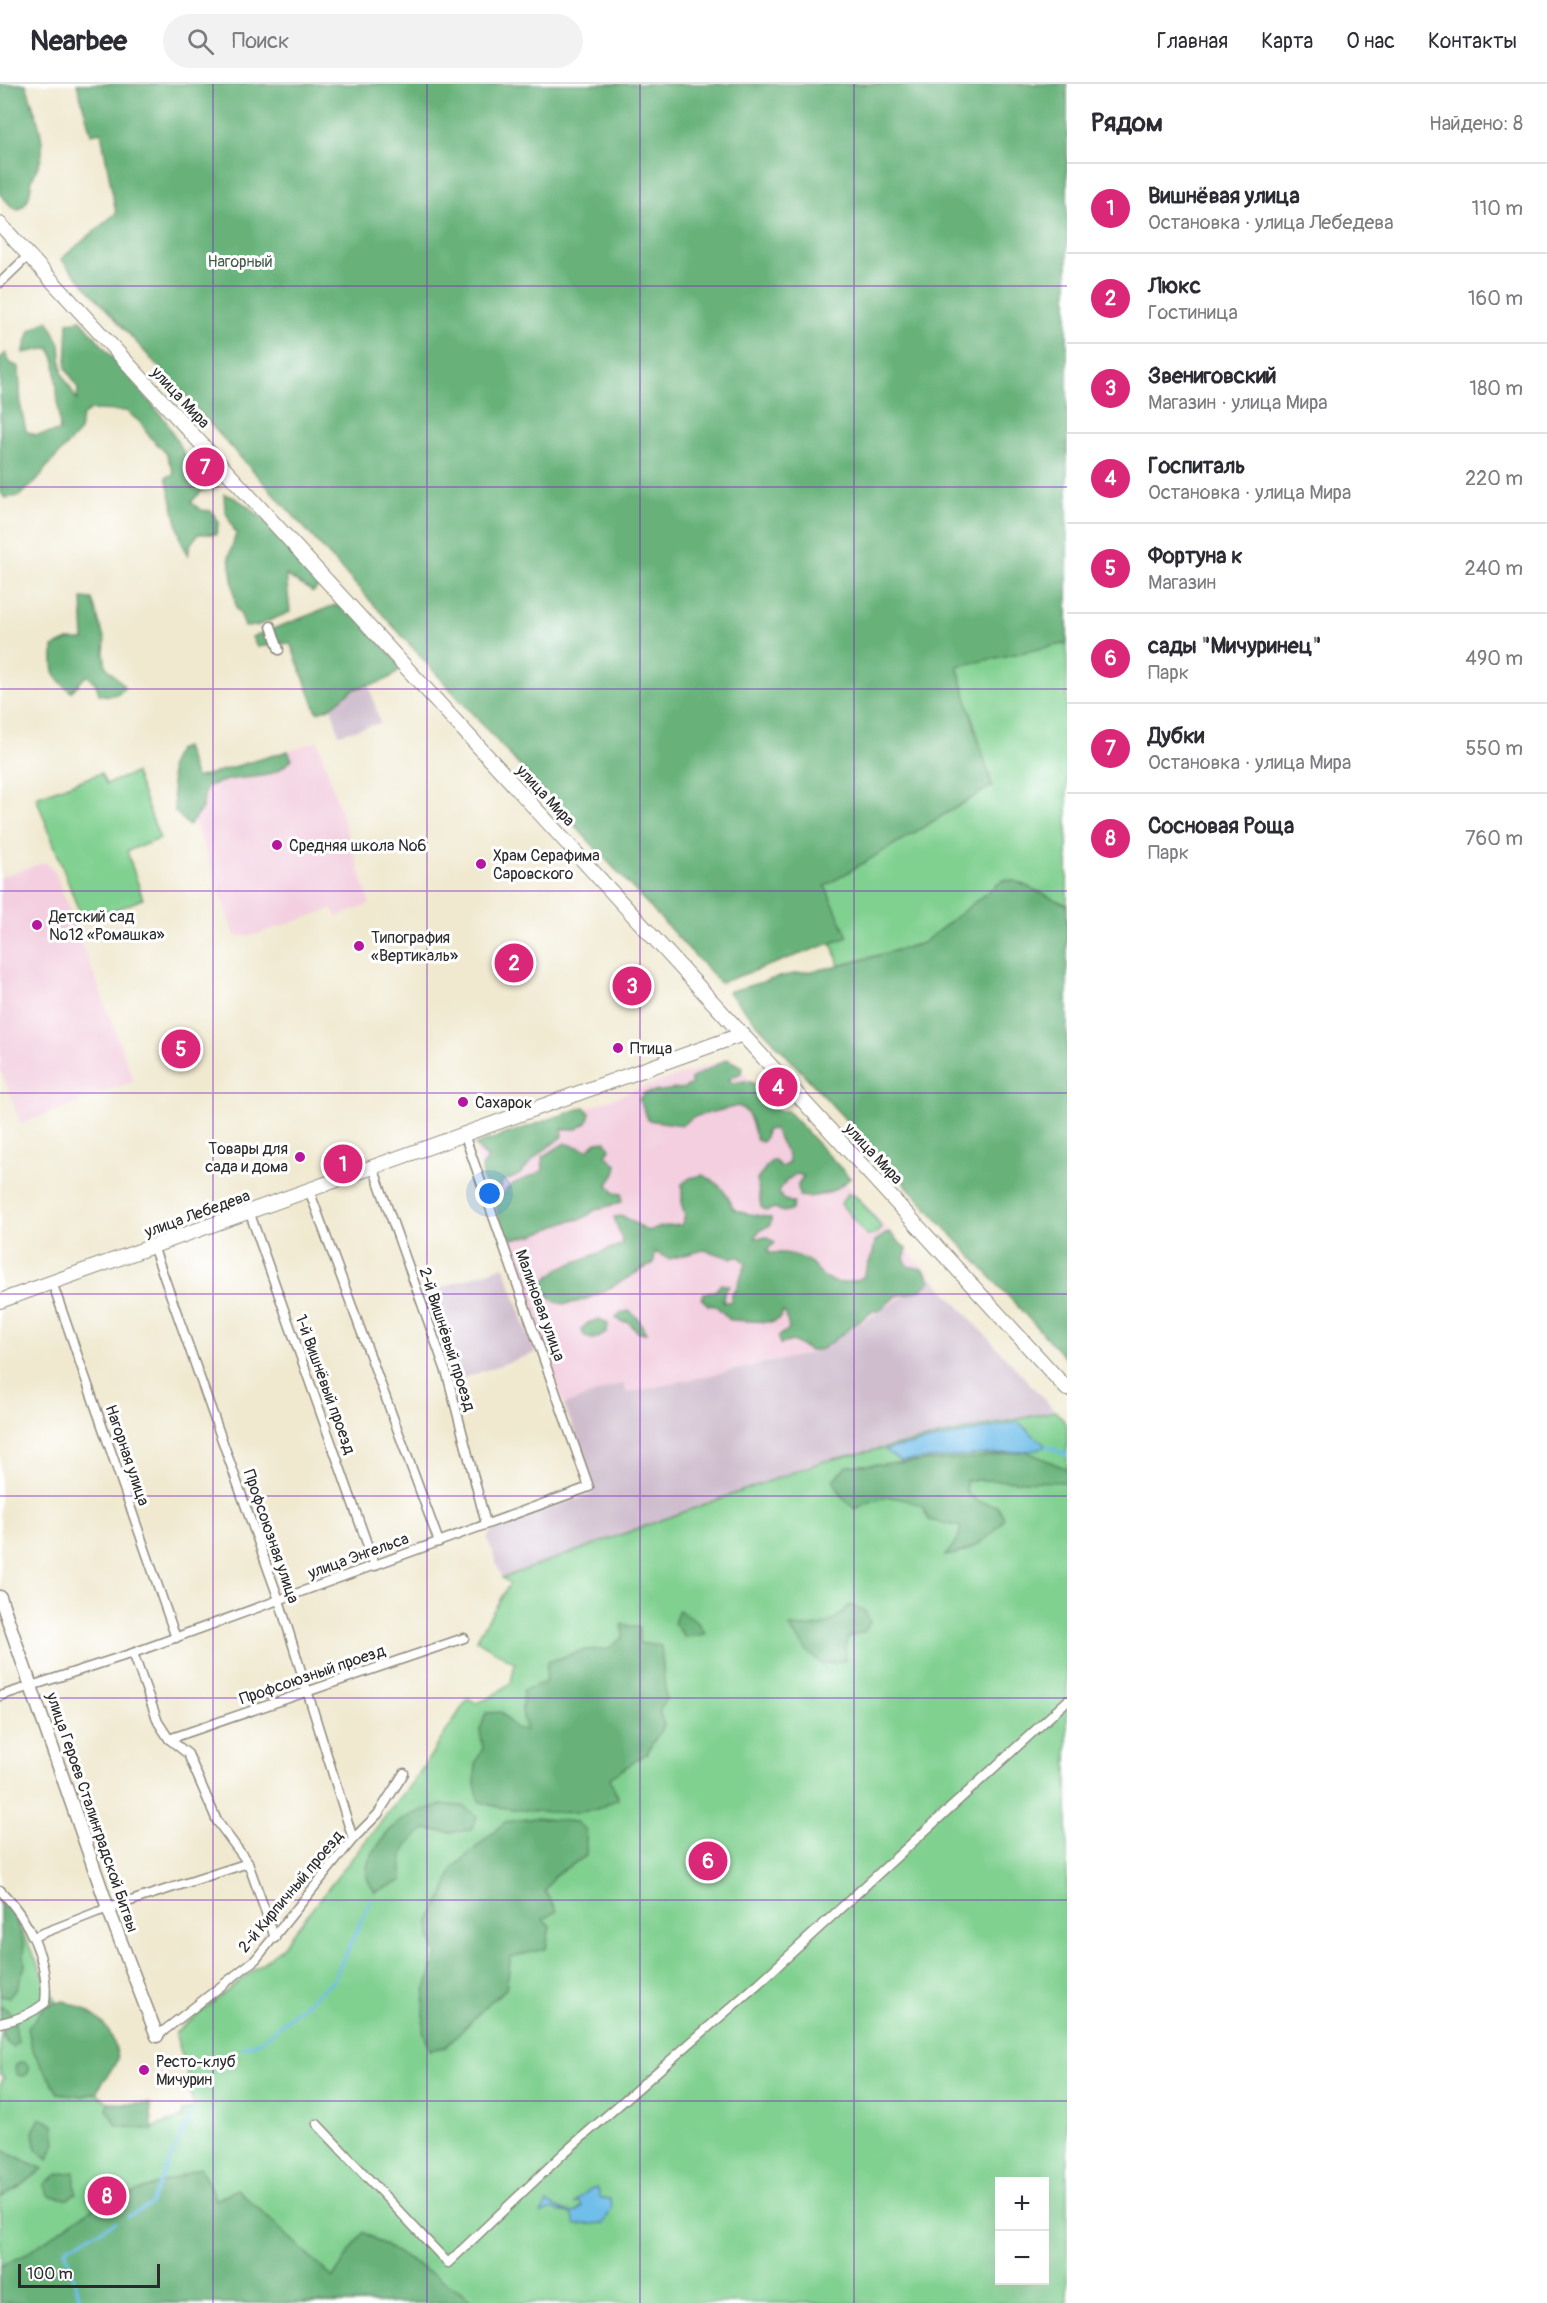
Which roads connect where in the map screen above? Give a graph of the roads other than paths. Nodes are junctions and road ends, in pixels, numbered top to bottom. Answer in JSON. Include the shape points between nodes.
{"nodes":[{"id":1,"x":0,"y":224,"type":"edge"},
{"id":2,"x":29,"y":255,"type":"junction"},
{"id":3,"x":0,"y":284,"type":"edge"},
{"id":4,"x":271,"y":626,"type":"dead end"},
{"id":5,"x":279,"y":650,"type":"dead end"},
{"id":6,"x":743,"y":1034,"type":"junction"},
{"id":7,"x":464,"y":1134,"type":"junction"},
{"id":8,"x":373,"y":1167,"type":"junction"},
{"id":9,"x":309,"y":1190,"type":"junction"},
{"id":10,"x":249,"y":1211,"type":"junction"},
{"id":11,"x":153,"y":1246,"type":"junction"},
{"id":12,"x":52,"y":1282,"type":"junction"},
{"id":13,"x":0,"y":1301,"type":"edge"},
{"id":14,"x":1067,"y":1389,"type":"edge"},
{"id":15,"x":589,"y":1487,"type":"joint"},
{"id":16,"x":486,"y":1524,"type":"junction"},
{"id":17,"x":439,"y":1542,"type":"junction"},
{"id":18,"x":375,"y":1566,"type":"junction"},
{"id":19,"x":0,"y":1597,"type":"edge"},
{"id":20,"x":279,"y":1600,"type":"junction"},
{"id":21,"x":176,"y":1638,"type":"junction"},
{"id":22,"x":464,"y":1638,"type":"dead end"},
{"id":23,"x":134,"y":1653,"type":"junction"},
{"id":24,"x":31,"y":1686,"type":"junction"},
{"id":25,"x":308,"y":1692,"type":"junction"},
{"id":26,"x":0,"y":1696,"type":"edge"},
{"id":27,"x":1067,"y":1701,"type":"edge"},
{"id":28,"x":169,"y":1738,"type":"junction"},
{"id":29,"x":404,"y":1773,"type":"dead end"},
{"id":30,"x":353,"y":1839,"type":"junction"},
{"id":31,"x":248,"y":1863,"type":"junction"},
{"id":32,"x":0,"y":1890,"type":"edge"},
{"id":33,"x":108,"y":1908,"type":"junction"},
{"id":34,"x":33,"y":1937,"type":"junction"},
{"id":35,"x":275,"y":1938,"type":"junction"},
{"id":36,"x":0,"y":2023,"type":"edge"},
{"id":37,"x":157,"y":2036,"type":"joint"},
{"id":38,"x":317,"y":2124,"type":"dead end"}],
"edges":[{"from":1,"to":2,"type":"main road","name":"улица Мира"},
{"from":2,"to":3,"type":"street"},
{"from":2,"to":6,"type":"main road","name":"улица Мира"},
{"from":4,"to":5,"type":"street"},
{"from":6,"to":7,"type":"main road","name":"улица Лебедева"},
{"from":6,"to":14,"type":"main road","name":"улица Мира"},
{"from":7,"to":8,"type":"main road","name":"улица Лебедева"},
{"from":7,"to":15,"type":"street","name":"Малиновая улица"},
{"from":8,"to":9,"type":"main road","name":"улица Лебедева"},
{"from":8,"to":16,"type":"street","name":"2-й Вишнёвый проезд","via":[[447,1374]]},
{"from":9,"to":10,"type":"main road","name":"улица Лебедева"},
{"from":9,"to":17,"type":"street"},
{"from":10,"to":11,"type":"main road","name":"улица Лебедева"},
{"from":10,"to":18,"type":"street","name":"1-й Вишнёвый проезд"},
{"from":11,"to":12,"type":"main road","name":"улица Лебедева"},
{"from":11,"to":20,"type":"street","name":"Профсоюзная улица"},
{"from":12,"to":13,"type":"main road","name":"улица Лебедева"},
{"from":12,"to":21,"type":"street","name":"Нагорная улица"},
{"from":15,"to":16,"type":"street","name":"улица Энгельса"},
{"from":16,"to":17,"type":"street","name":"улица Энгельса"},
{"from":17,"to":18,"type":"street","name":"улица Энгельса"},
{"from":18,"to":20,"type":"street","name":"улица Энгельса"},
{"from":19,"to":24,"type":"street","name":"улица Героев Сталинградской Битвы"},
{"from":20,"to":21,"type":"street","name":"улица Энгельса"},
{"from":20,"to":25,"type":"street","name":"Профсоюзная улица"},
{"from":21,"to":23,"type":"street","name":"улица Энгельса"},
{"from":22,"to":25,"type":"street","name":"Профсоюзный проезд"},
{"from":23,"to":24,"type":"street","name":"улица Энгельса"},
{"from":23,"to":28,"type":"street","via":[[158,1722]]},
{"from":24,"to":26,"type":"street","name":"улица Энгельса"},
{"from":24,"to":33,"type":"street","name":"улица Героев Сталинградской Битвы"},
{"from":25,"to":28,"type":"street","name":"Профсоюзный проезд"},
{"from":25,"to":30,"type":"street","name":"Профсоюзная улица"},
{"from":27,"to":38,"type":"street","via":[[759,1983],[565,2152],[448,2263]]},
{"from":28,"to":31,"type":"street","via":[[188,1754],[217,1821]]},
{"from":29,"to":30,"type":"street","name":"2-й Кирпичный проезд","via":[[378,1814]]},
{"from":30,"to":35,"type":"street","name":"2-й Кирпичный проезд"},
{"from":31,"to":33,"type":"street"},
{"from":31,"to":35,"type":"street"},
{"from":32,"to":34,"type":"street"},
{"from":33,"to":34,"type":"street"},
{"from":33,"to":37,"type":"street","name":"улица Героев Сталинградской Битвы"},
{"from":34,"to":36,"type":"street","via":[[41,1958],[45,2003],[33,2012]]},
{"from":35,"to":37,"type":"street","name":"2-й Кирпичный проезд","via":[[256,1959]]}]}
